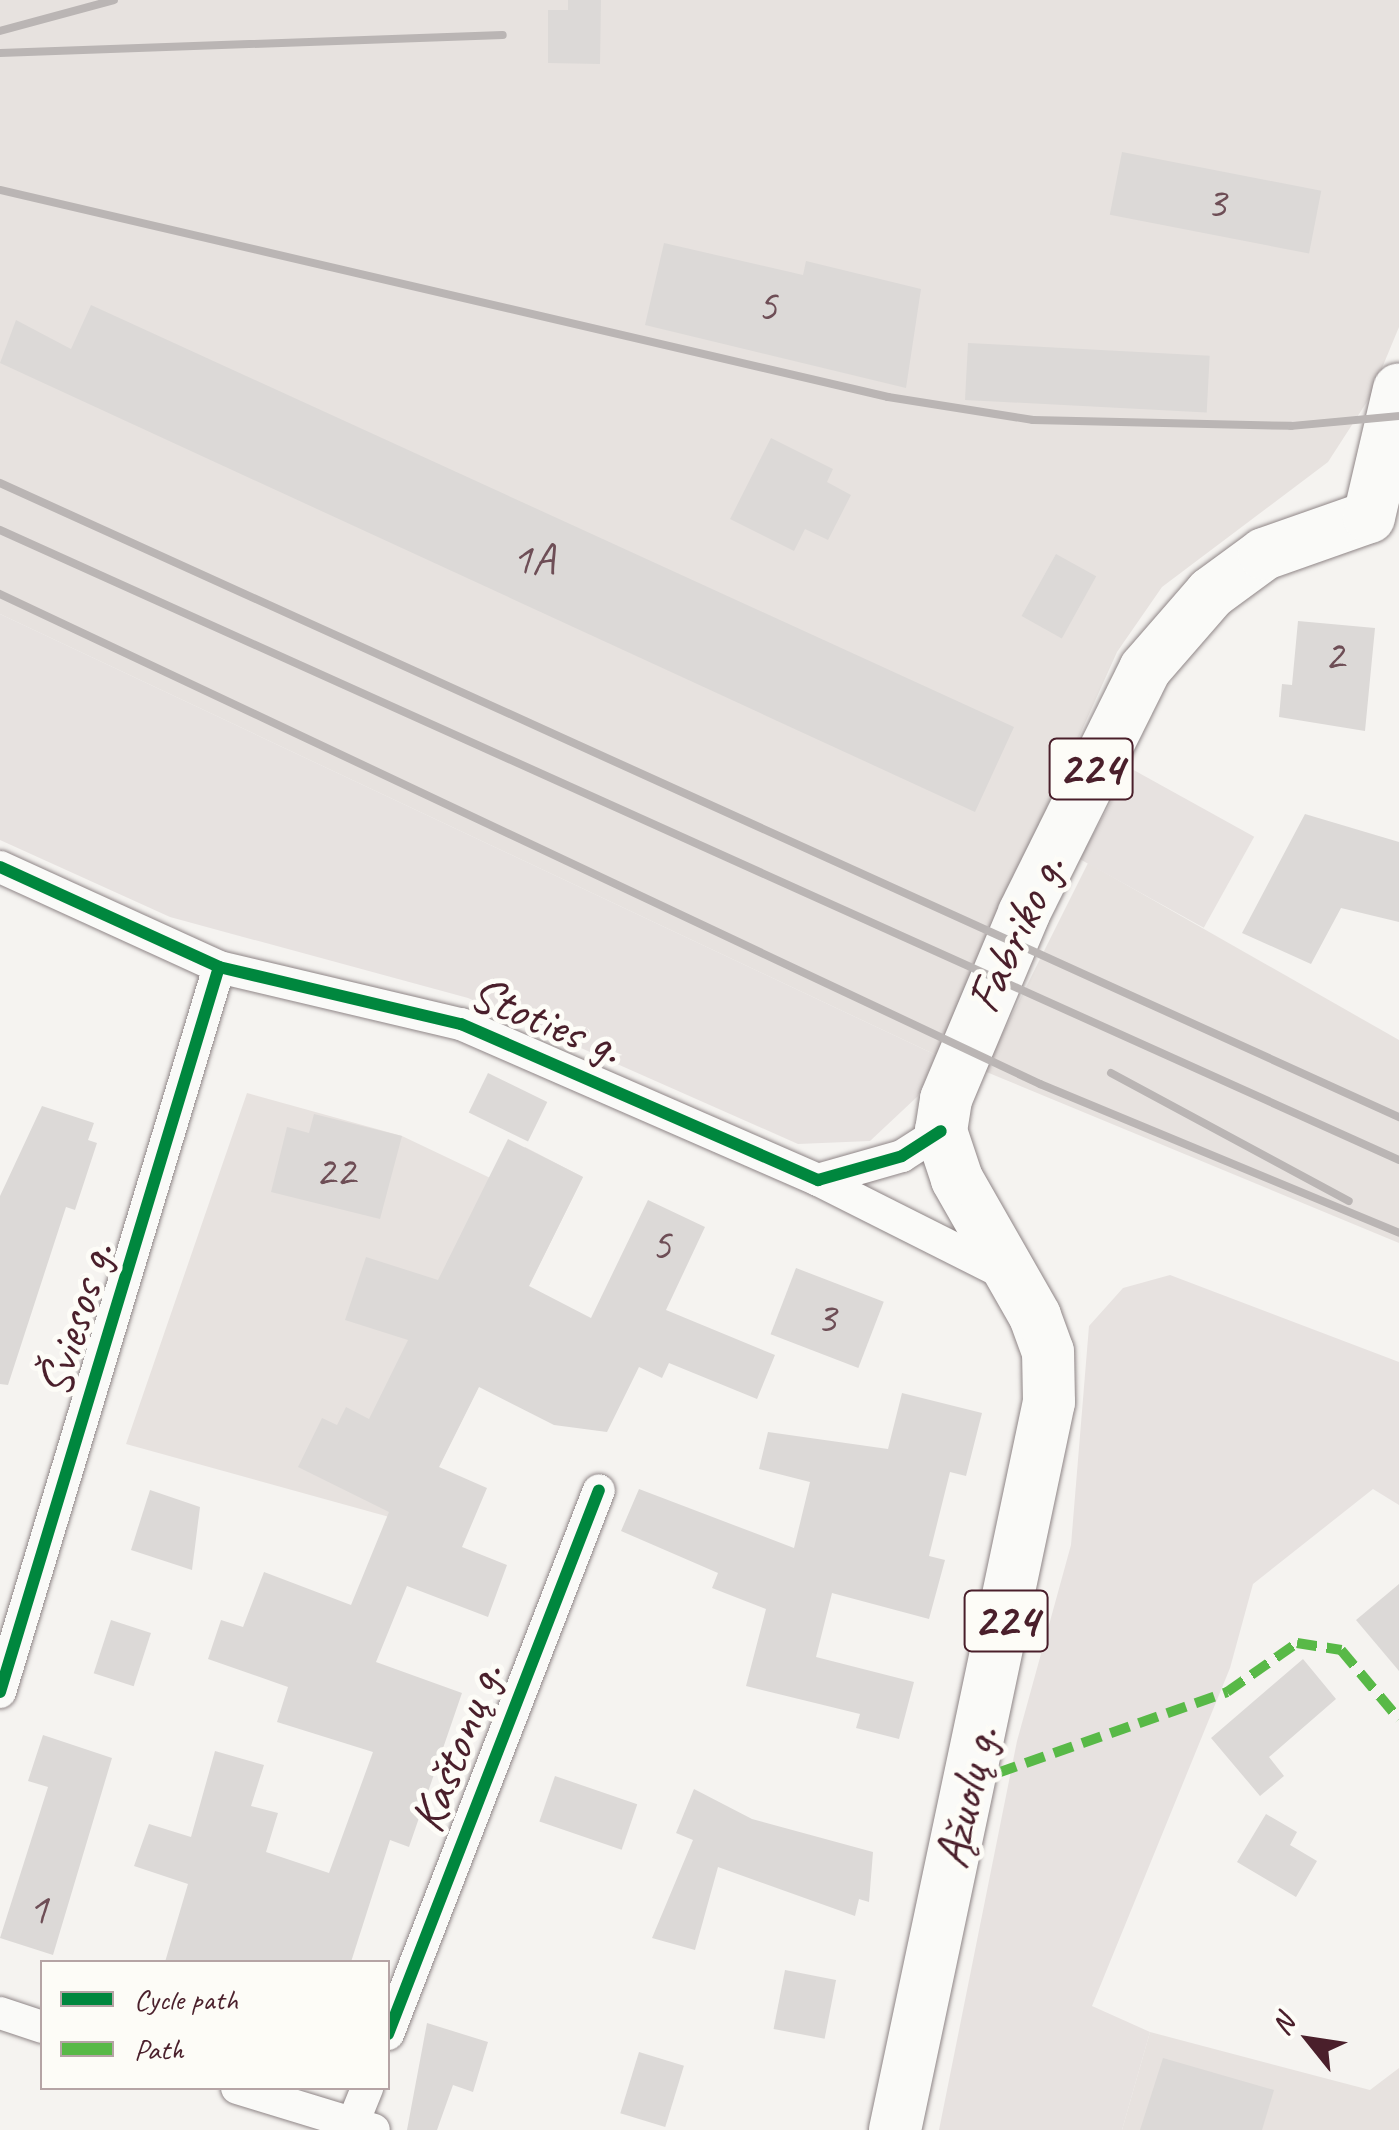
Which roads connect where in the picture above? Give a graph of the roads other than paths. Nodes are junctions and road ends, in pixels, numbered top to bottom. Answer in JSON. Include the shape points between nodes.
{"nodes":[{"id":1,"x":1399,"y":388,"type":"edge"},
{"id":2,"x":0,"y":867,"type":"edge"},
{"id":3,"x":219,"y":967,"type":"junction"},
{"id":4,"x":941,"y":1131,"type":"junction"},
{"id":5,"x":818,"y":1180,"type":"junction"},
{"id":6,"x":1019,"y":1282,"type":"junction"},
{"id":7,"x":598,"y":1490,"type":"dead end"},
{"id":8,"x":0,"y":1692,"type":"edge"},
{"id":9,"x":0,"y":2014,"type":"edge"},
{"id":10,"x":40,"y":2026,"type":"edge"},
{"id":11,"x":390,"y":2029,"type":"edge"},
{"id":12,"x":243,"y":2090,"type":"edge"},
{"id":13,"x":366,"y":2090,"type":"edge"},
{"id":14,"x":363,"y":2127,"type":"edge"},
{"id":15,"x":895,"y":2130,"type":"edge"}],
"edges":[{"from":1,"to":4,"type":"main road","name":"Fabriko g.","number":"224","via":[[1369,517],[1264,554],[1212,593],[1145,668],[962,1047]]},
{"from":2,"to":3,"type":"street","name":"Stoties g."},
{"from":3,"to":5,"type":"street","name":"Stoties g.","via":[[462,1024]]},
{"from":3,"to":8,"type":"street","name":"Šviesos g."},
{"from":4,"to":5,"type":"street","via":[[885,1163]]},
{"from":4,"to":6,"type":"main road","name":"Ąžuolų g.","number":"224","via":[[956,1179]]},
{"from":5,"to":6,"type":"street","name":"Stoties g."},
{"from":6,"to":15,"type":"main road","name":"Ąžuolų g.","number":"224","via":[[1048,1352],[1042,1468]]},
{"from":7,"to":11,"type":"street","name":"Kaštonų g."},
{"from":9,"to":10,"type":"street"},
{"from":12,"to":14,"type":"street"},
{"from":13,"to":14,"type":"street"}]}
